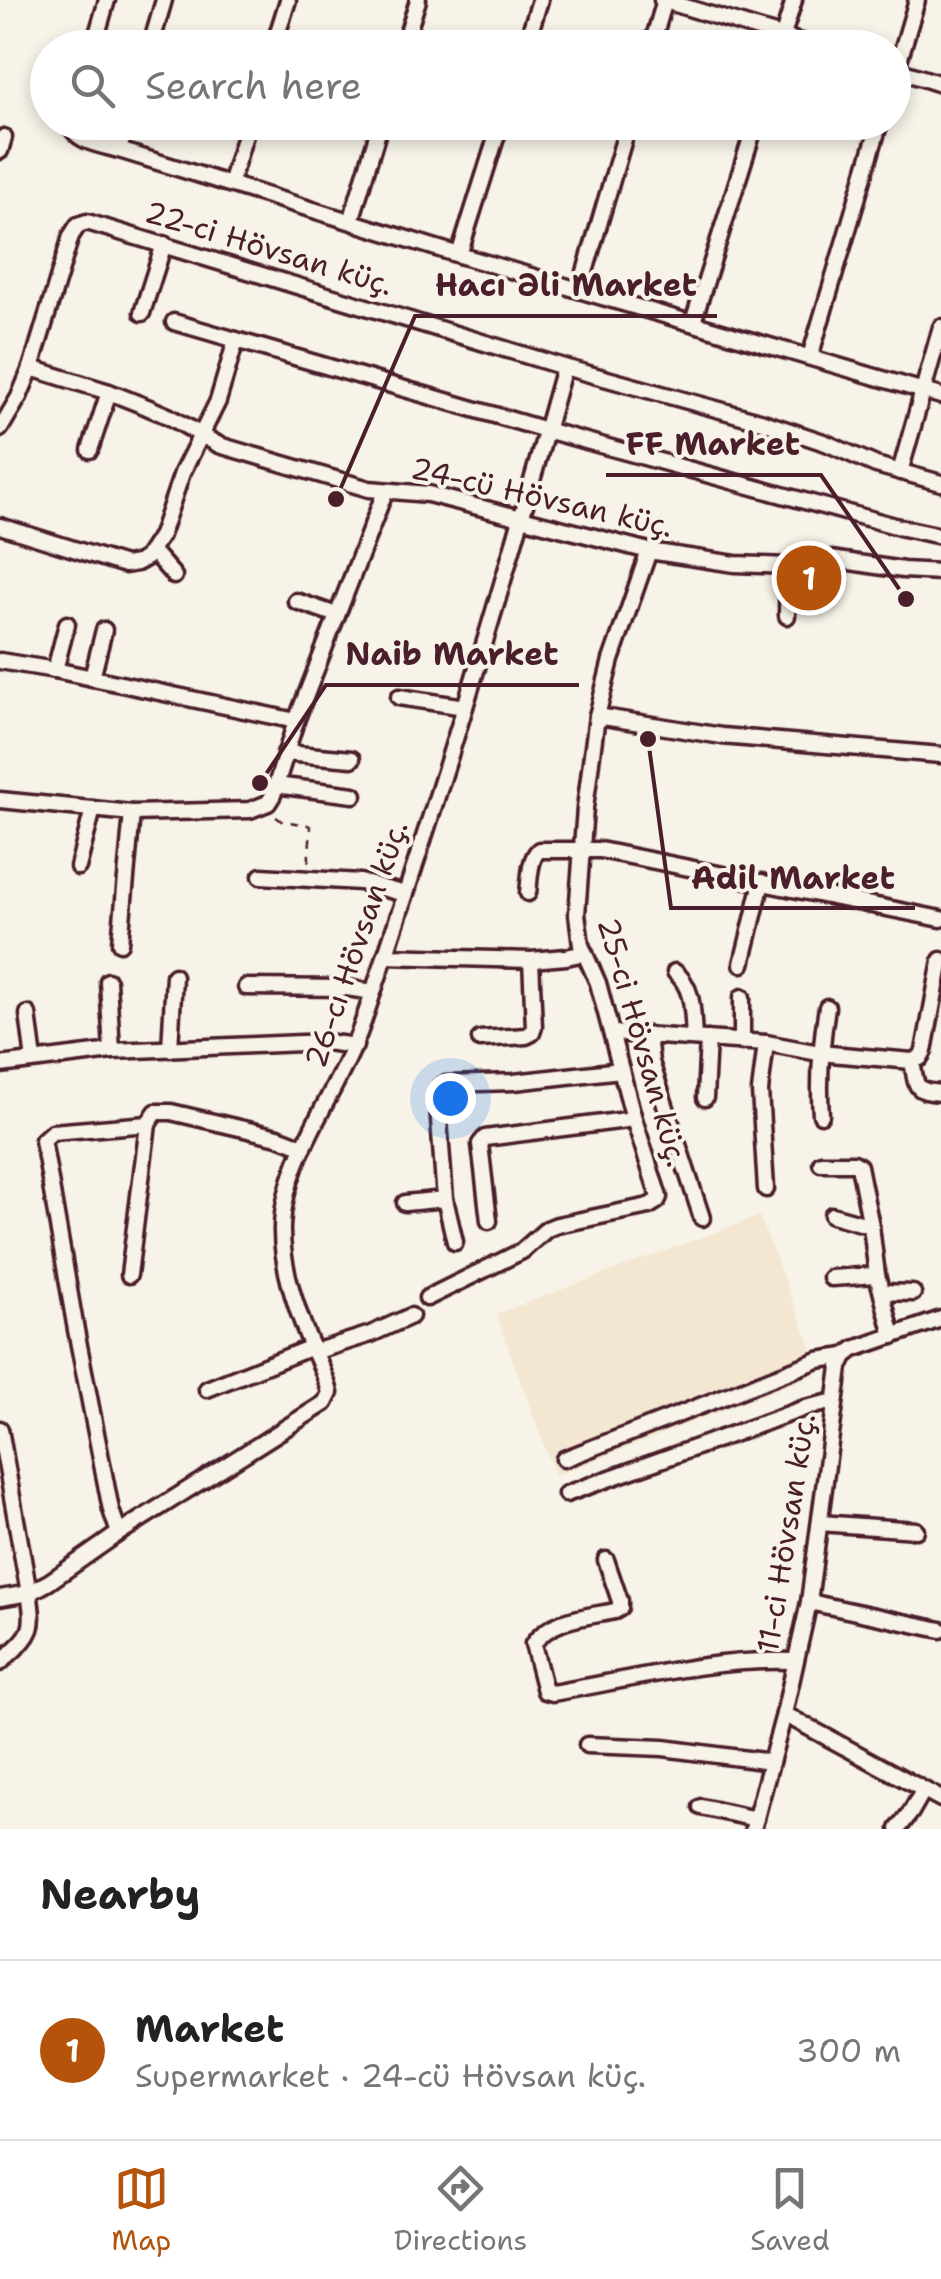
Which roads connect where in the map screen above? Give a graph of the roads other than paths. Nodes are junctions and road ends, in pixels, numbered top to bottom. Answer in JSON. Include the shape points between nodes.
{"nodes":[{"id":1,"x":107,"y":0,"type":"edge"},
{"id":2,"x":164,"y":0,"type":"edge"},
{"id":3,"x":288,"y":0,"type":"edge"},
{"id":4,"x":418,"y":0,"type":"edge"},
{"id":5,"x":540,"y":0,"type":"edge"},
{"id":6,"x":664,"y":0,"type":"edge"},
{"id":7,"x":794,"y":0,"type":"edge"},
{"id":8,"x":917,"y":0,"type":"edge"},
{"id":9,"x":98,"y":30,"type":"edge"},
{"id":10,"x":155,"y":30,"type":"edge"},
{"id":11,"x":279,"y":30,"type":"edge"},
{"id":12,"x":409,"y":30,"type":"edge"},
{"id":13,"x":531,"y":30,"type":"edge"},
{"id":14,"x":656,"y":30,"type":"edge"},
{"id":15,"x":748,"y":30,"type":"edge"},
{"id":16,"x":785,"y":30,"type":"edge"},
{"id":17,"x":907,"y":30,"type":"edge"},
{"id":18,"x":911,"y":76,"type":"edge"},
{"id":19,"x":941,"y":84,"type":"edge"},
{"id":20,"x":89,"y":140,"type":"edge"},
{"id":21,"x":122,"y":140,"type":"edge"},
{"id":22,"x":243,"y":140,"type":"edge"},
{"id":23,"x":376,"y":140,"type":"edge"},
{"id":24,"x":495,"y":140,"type":"edge"},
{"id":25,"x":624,"y":140,"type":"edge"},
{"id":26,"x":750,"y":140,"type":"edge"},
{"id":27,"x":875,"y":140,"type":"edge"},
{"id":28,"x":119,"y":150,"type":"junction"},
{"id":29,"x":230,"y":184,"type":"junction"},
{"id":30,"x":351,"y":221,"type":"junction"},
{"id":31,"x":164,"y":244,"type":"junction"},
{"id":32,"x":459,"y":254,"type":"junction"},
{"id":33,"x":580,"y":289,"type":"junction"},
{"id":34,"x":142,"y":313,"type":"dead end"},
{"id":35,"x":174,"y":322,"type":"dead end"},
{"id":36,"x":693,"y":322,"type":"junction"},
{"id":37,"x":941,"y":328,"type":"edge"},
{"id":38,"x":236,"y":340,"type":"junction"},
{"id":39,"x":810,"y":357,"type":"junction"},
{"id":40,"x":564,"y":367,"type":"junction"},
{"id":41,"x":31,"y":368,"type":"junction"},
{"id":42,"x":924,"y":391,"type":"junction"},
{"id":43,"x":109,"y":392,"type":"junction"},
{"id":44,"x":941,"y":396,"type":"edge"},
{"id":45,"x":0,"y":429,"type":"edge"},
{"id":46,"x":546,"y":430,"type":"junction"},
{"id":47,"x":200,"y":436,"type":"junction"},
{"id":48,"x":90,"y":450,"type":"dead end"},
{"id":49,"x":900,"y":472,"type":"junction"},
{"id":50,"x":941,"y":483,"type":"edge"},
{"id":51,"x":386,"y":492,"type":"junction"},
{"id":52,"x":522,"y":517,"type":"junction"},
{"id":53,"x":0,"y":526,"type":"edge"},
{"id":54,"x":941,"y":536,"type":"edge"},
{"id":55,"x":152,"y":551,"type":"junction"},
{"id":56,"x":650,"y":551,"type":"junction"},
{"id":57,"x":788,"y":566,"type":"junction"},
{"id":58,"x":941,"y":572,"type":"edge"},
{"id":59,"x":174,"y":576,"type":"dead end"},
{"id":60,"x":296,"y":601,"type":"dead end"},
{"id":61,"x":337,"y":615,"type":"junction"},
{"id":62,"x":787,"y":616,"type":"dead end"},
{"id":63,"x":67,"y":624,"type":"dead end"},
{"id":64,"x":104,"y":630,"type":"dead end"},
{"id":65,"x":0,"y":661,"type":"edge"},
{"id":66,"x":55,"y":670,"type":"junction"},
{"id":67,"x":92,"y":678,"type":"junction"},
{"id":68,"x":400,"y":697,"type":"dead end"},
{"id":69,"x":465,"y":708,"type":"junction"},
{"id":70,"x":597,"y":716,"type":"junction"},
{"id":71,"x":296,"y":721,"type":"junction"},
{"id":72,"x":285,"y":753,"type":"junction"},
{"id":73,"x":941,"y":754,"type":"edge"},
{"id":74,"x":352,"y":758,"type":"dead end"},
{"id":75,"x":275,"y":785,"type":"junction"},
{"id":76,"x":354,"y":795,"type":"dead end"},
{"id":77,"x":0,"y":800,"type":"edge"},
{"id":78,"x":93,"y":810,"type":"junction"},
{"id":79,"x":132,"y":813,"type":"junction"},
{"id":80,"x":581,"y":850,"type":"junction"},
{"id":81,"x":78,"y":867,"type":"dead end"},
{"id":82,"x":261,"y":876,"type":"dead end"},
{"id":83,"x":762,"y":882,"type":"junction"},
{"id":84,"x":528,"y":892,"type":"dead end"},
{"id":85,"x":405,"y":894,"type":"junction"},
{"id":86,"x":941,"y":919,"type":"edge"},
{"id":87,"x":120,"y":943,"type":"dead end"},
{"id":88,"x":586,"y":954,"type":"junction"},
{"id":89,"x":385,"y":956,"type":"junction"},
{"id":90,"x":531,"y":960,"type":"junction"},
{"id":91,"x":941,"y":960,"type":"edge"},
{"id":92,"x":742,"y":964,"type":"dead end"},
{"id":93,"x":675,"y":972,"type":"dead end"},
{"id":94,"x":174,"y":976,"type":"dead end"},
{"id":95,"x":108,"y":981,"type":"dead end"},
{"id":96,"x":246,"y":987,"type":"dead end"},
{"id":97,"x":372,"y":992,"type":"junction"},
{"id":98,"x":742,"y":997,"type":"dead end"},
{"id":99,"x":828,"y":1007,"type":"dead end"},
{"id":100,"x":28,"y":1014,"type":"dead end"},
{"id":101,"x":613,"y":1033,"type":"junction"},
{"id":102,"x":648,"y":1036,"type":"junction"},
{"id":103,"x":480,"y":1039,"type":"dead end"},
{"id":104,"x":701,"y":1039,"type":"junction"},
{"id":105,"x":742,"y":1042,"type":"junction"},
{"id":106,"x":766,"y":1043,"type":"junction"},
{"id":107,"x":355,"y":1046,"type":"junction"},
{"id":108,"x":170,"y":1049,"type":"junction"},
{"id":109,"x":112,"y":1052,"type":"junction"},
{"id":110,"x":820,"y":1053,"type":"junction"},
{"id":111,"x":34,"y":1060,"type":"junction"},
{"id":112,"x":912,"y":1061,"type":"junction"},
{"id":113,"x":0,"y":1065,"type":"edge"},
{"id":114,"x":622,"y":1070,"type":"junction"},
{"id":115,"x":941,"y":1093,"type":"edge"},
{"id":116,"x":705,"y":1098,"type":"dead end"},
{"id":117,"x":821,"y":1115,"type":"dead end"},
{"id":118,"x":634,"y":1119,"type":"junction"},
{"id":119,"x":148,"y":1124,"type":"junction"},
{"id":120,"x":304,"y":1146,"type":"junction"},
{"id":121,"x":820,"y":1163,"type":"dead end"},
{"id":122,"x":766,"y":1188,"type":"dead end"},
{"id":123,"x":446,"y":1199,"type":"junction"},
{"id":124,"x":405,"y":1203,"type":"dead end"},
{"id":125,"x":832,"y":1216,"type":"dead end"},
{"id":126,"x":702,"y":1218,"type":"dead end"},
{"id":127,"x":489,"y":1220,"type":"dead end"},
{"id":128,"x":872,"y":1226,"type":"junction"},
{"id":129,"x":455,"y":1242,"type":"dead end"},
{"id":130,"x":129,"y":1274,"type":"dead end"},
{"id":131,"x":877,"y":1275,"type":"junction"},
{"id":132,"x":831,"y":1278,"type":"dead end"},
{"id":133,"x":882,"y":1292,"type":"junction"},
{"id":134,"x":913,"y":1293,"type":"dead end"},
{"id":135,"x":427,"y":1298,"type":"dead end"},
{"id":136,"x":411,"y":1316,"type":"dead end"},
{"id":137,"x":941,"y":1319,"type":"edge"},
{"id":138,"x":893,"y":1336,"type":"junction"},
{"id":139,"x":314,"y":1350,"type":"junction"},
{"id":140,"x":845,"y":1356,"type":"junction"},
{"id":141,"x":207,"y":1389,"type":"dead end"},
{"id":142,"x":834,"y":1401,"type":"junction"},
{"id":143,"x":0,"y":1430,"type":"edge"},
{"id":144,"x":564,"y":1459,"type":"dead end"},
{"id":145,"x":566,"y":1494,"type":"dead end"},
{"id":146,"x":820,"y":1523,"type":"junction"},
{"id":147,"x":916,"y":1530,"type":"dead end"},
{"id":148,"x":119,"y":1533,"type":"junction"},
{"id":149,"x":606,"y":1560,"type":"dead end"},
{"id":150,"x":29,"y":1593,"type":"junction"},
{"id":151,"x":0,"y":1598,"type":"edge"},
{"id":152,"x":809,"y":1602,"type":"junction"},
{"id":153,"x":941,"y":1630,"type":"edge"},
{"id":154,"x":794,"y":1661,"type":"junction"},
{"id":155,"x":0,"y":1663,"type":"edge"},
{"id":156,"x":784,"y":1714,"type":"junction"},
{"id":157,"x":587,"y":1745,"type":"dead end"},
{"id":158,"x":771,"y":1762,"type":"junction"},
{"id":159,"x":923,"y":1791,"type":"junction"},
{"id":160,"x":941,"y":1799,"type":"edge"},
{"id":161,"x":701,"y":1807,"type":"dead end"},
{"id":162,"x":755,"y":1824,"type":"edge"},
{"id":163,"x":898,"y":1829,"type":"edge"}],
"edges":[{"from":1,"to":9,"type":"street"},
{"from":2,"to":10,"type":"street"},
{"from":3,"to":11,"type":"street"},
{"from":4,"to":12,"type":"street"},
{"from":5,"to":13,"type":"street"},
{"from":6,"to":14,"type":"street"},
{"from":6,"to":15,"type":"street"},
{"from":7,"to":16,"type":"street"},
{"from":8,"to":17,"type":"street"},
{"from":18,"to":19,"type":"street"},
{"from":20,"to":28,"type":"street"},
{"from":21,"to":28,"type":"street"},
{"from":22,"to":29,"type":"street"},
{"from":23,"to":30,"type":"street"},
{"from":24,"to":32,"type":"street"},
{"from":25,"to":33,"type":"street"},
{"from":26,"to":36,"type":"street"},
{"from":27,"to":39,"type":"street"},
{"from":28,"to":29,"type":"street"},
{"from":29,"to":30,"type":"street"},
{"from":30,"to":32,"type":"street"},
{"from":31,"to":34,"type":"street"},
{"from":31,"to":40,"type":"street","name":"22-ci Hövsan küç."},
{"from":31,"to":41,"type":"street","name":"22-ci Hövsan küç.","via":[[78,225]]},
{"from":32,"to":33,"type":"street"},
{"from":33,"to":36,"type":"street"},
{"from":35,"to":38,"type":"street"},
{"from":36,"to":39,"type":"street"},
{"from":37,"to":42,"type":"street"},
{"from":38,"to":46,"type":"street"},
{"from":38,"to":47,"type":"street"},
{"from":39,"to":42,"type":"street"},
{"from":40,"to":46,"type":"street","name":"26-cı Hövsan küç."},
{"from":40,"to":49,"type":"street","name":"22-ci Hövsan küç.","via":[[760,421]]},
{"from":41,"to":43,"type":"street","name":"24-cü Hövsan küç."},
{"from":41,"to":45,"type":"street","name":"22-ci Hövsan küç."},
{"from":42,"to":44,"type":"street"},
{"from":42,"to":49,"type":"street"},
{"from":43,"to":47,"type":"street","name":"24-cü Hövsan küç."},
{"from":43,"to":48,"type":"street"},
{"from":46,"to":52,"type":"street","name":"26-cı Hövsan küç."},
{"from":46,"to":54,"type":"street"},
{"from":47,"to":51,"type":"street","name":"24-cü Hövsan küç."},
{"from":47,"to":55,"type":"street"},
{"from":49,"to":50,"type":"street","name":"22-ci Hövsan küç."},
{"from":51,"to":52,"type":"street","name":"24-cü Hövsan küç.","via":[[412,491]]},
{"from":51,"to":61,"type":"street"},
{"from":52,"to":56,"type":"street","name":"24-cü Hövsan küç."},
{"from":52,"to":69,"type":"street","name":"26-cı Hövsan küç."},
{"from":53,"to":55,"type":"street","via":[[126,565]]},
{"from":55,"to":59,"type":"street"},
{"from":56,"to":57,"type":"street","name":"24-cü Hövsan küç."},
{"from":56,"to":70,"type":"street","name":"25-ci Hövsan küç."},
{"from":57,"to":58,"type":"street","name":"24-cü Hövsan küç.","via":[[832,559]]},
{"from":57,"to":62,"type":"street"},
{"from":60,"to":61,"type":"street"},
{"from":61,"to":71,"type":"street"},
{"from":63,"to":66,"type":"street"},
{"from":64,"to":67,"type":"street"},
{"from":65,"to":66,"type":"street"},
{"from":66,"to":67,"type":"street"},
{"from":67,"to":71,"type":"street"},
{"from":68,"to":69,"type":"street"},
{"from":69,"to":85,"type":"street","name":"26-cı Hövsan küç."},
{"from":70,"to":73,"type":"street","via":[[722,736]]},
{"from":70,"to":80,"type":"street","name":"25-ci Hövsan küç."},
{"from":71,"to":72,"type":"street"},
{"from":72,"to":74,"type":"street"},
{"from":72,"to":75,"type":"street"},
{"from":75,"to":76,"type":"street"},
{"from":75,"to":79,"type":"street","via":[[268,803],[250,810]]},
{"from":77,"to":78,"type":"street"},
{"from":78,"to":79,"type":"street"},
{"from":78,"to":81,"type":"street"},
{"from":79,"to":87,"type":"street"},
{"from":80,"to":83,"type":"street"},
{"from":80,"to":84,"type":"street","via":[[534,853]]},
{"from":80,"to":88,"type":"street","name":"25-ci Hövsan küç.","via":[[578,933]]},
{"from":82,"to":85,"type":"street","via":[[360,882]]},
{"from":83,"to":86,"type":"street"},
{"from":83,"to":92,"type":"street"},
{"from":85,"to":89,"type":"street","name":"26-cı Hövsan küç."},
{"from":88,"to":90,"type":"street"},
{"from":88,"to":101,"type":"street","name":"25-ci Hövsan küç."},
{"from":89,"to":90,"type":"street"},
{"from":89,"to":97,"type":"street","name":"26-cı Hövsan küç."},
{"from":90,"to":103,"type":"street","via":[[532,1033]]},
{"from":91,"to":112,"type":"street","via":[[924,1051]]},
{"from":93,"to":104,"type":"street","via":[[690,990]]},
{"from":94,"to":108,"type":"street"},
{"from":95,"to":109,"type":"street"},
{"from":96,"to":97,"type":"street"},
{"from":97,"to":107,"type":"street","name":"26-cı Hövsan küç."},
{"from":98,"to":105,"type":"street"},
{"from":99,"to":110,"type":"street"},
{"from":100,"to":111,"type":"street"},
{"from":101,"to":102,"type":"street"},
{"from":101,"to":114,"type":"street","name":"25-ci Hövsan küç."},
{"from":102,"to":104,"type":"street"},
{"from":102,"to":126,"type":"street"},
{"from":104,"to":105,"type":"street"},
{"from":104,"to":116,"type":"street"},
{"from":105,"to":106,"type":"street"},
{"from":106,"to":110,"type":"street"},
{"from":106,"to":122,"type":"street","via":[[760,1091]]},
{"from":107,"to":108,"type":"street"},
{"from":107,"to":120,"type":"street","name":"26-cı Hövsan küç."},
{"from":108,"to":109,"type":"street"},
{"from":109,"to":111,"type":"street"},
{"from":110,"to":112,"type":"street"},
{"from":110,"to":117,"type":"street"},
{"from":111,"to":113,"type":"street"},
{"from":112,"to":115,"type":"street","via":[[916,1087]]},
{"from":114,"to":118,"type":"street","name":"25-ci Hövsan küç."},
{"from":114,"to":123,"type":"street","via":[[440,1086]]},
{"from":118,"to":127,"type":"street","via":[[485,1138],[480,1144]]},
{"from":118,"to":135,"type":"street","name":"25-ci Hövsan küç.","via":[[658,1201],[557,1225],[522,1251]]},
{"from":119,"to":120,"type":"street","via":[[156,1112],[171,1112]]},
{"from":119,"to":130,"type":"street"},
{"from":119,"to":148,"type":"street","via":[[52,1132],[43,1140]]},
{"from":120,"to":139,"type":"street","name":"26-cı Hövsan küç.","via":[[282,1228],[288,1276]]},
{"from":121,"to":128,"type":"street","via":[[859,1166]]},
{"from":123,"to":124,"type":"street"},
{"from":123,"to":129,"type":"street"},
{"from":125,"to":128,"type":"street"},
{"from":128,"to":131,"type":"street"},
{"from":131,"to":132,"type":"street"},
{"from":131,"to":133,"type":"street"},
{"from":133,"to":134,"type":"street"},
{"from":133,"to":138,"type":"street"},
{"from":136,"to":139,"type":"street"},
{"from":137,"to":138,"type":"street"},
{"from":138,"to":140,"type":"street"},
{"from":139,"to":141,"type":"street"},
{"from":139,"to":148,"type":"street","name":"26-cı Hövsan küç.","via":[[330,1393],[325,1403]]},
{"from":140,"to":142,"type":"street","name":"11-ci Hövsan küç."},
{"from":140,"to":144,"type":"street","via":[[818,1360]]},
{"from":142,"to":145,"type":"street"},
{"from":142,"to":146,"type":"street","name":"11-ci Hövsan küç."},
{"from":143,"to":150,"type":"street"},
{"from":146,"to":147,"type":"street"},
{"from":146,"to":152,"type":"street","name":"11-ci Hövsan küç."},
{"from":148,"to":150,"type":"street","name":"26-cı Hövsan küç."},
{"from":149,"to":154,"type":"street","via":[[620,1608],[568,1620],[536,1638],[545,1691],[757,1659]]},
{"from":150,"to":151,"type":"street"},
{"from":150,"to":155,"type":"street","via":[[32,1630]]},
{"from":152,"to":153,"type":"street"},
{"from":152,"to":154,"type":"street","name":"11-ci Hövsan küç."},
{"from":154,"to":156,"type":"street","name":"11-ci Hövsan küç."},
{"from":156,"to":158,"type":"street","name":"11-ci Hövsan küç."},
{"from":156,"to":159,"type":"street"},
{"from":157,"to":158,"type":"street"},
{"from":158,"to":162,"type":"street","name":"11-ci Hövsan küç."},
{"from":159,"to":160,"type":"street"},
{"from":159,"to":163,"type":"street"},
{"from":161,"to":162,"type":"street"}]}
